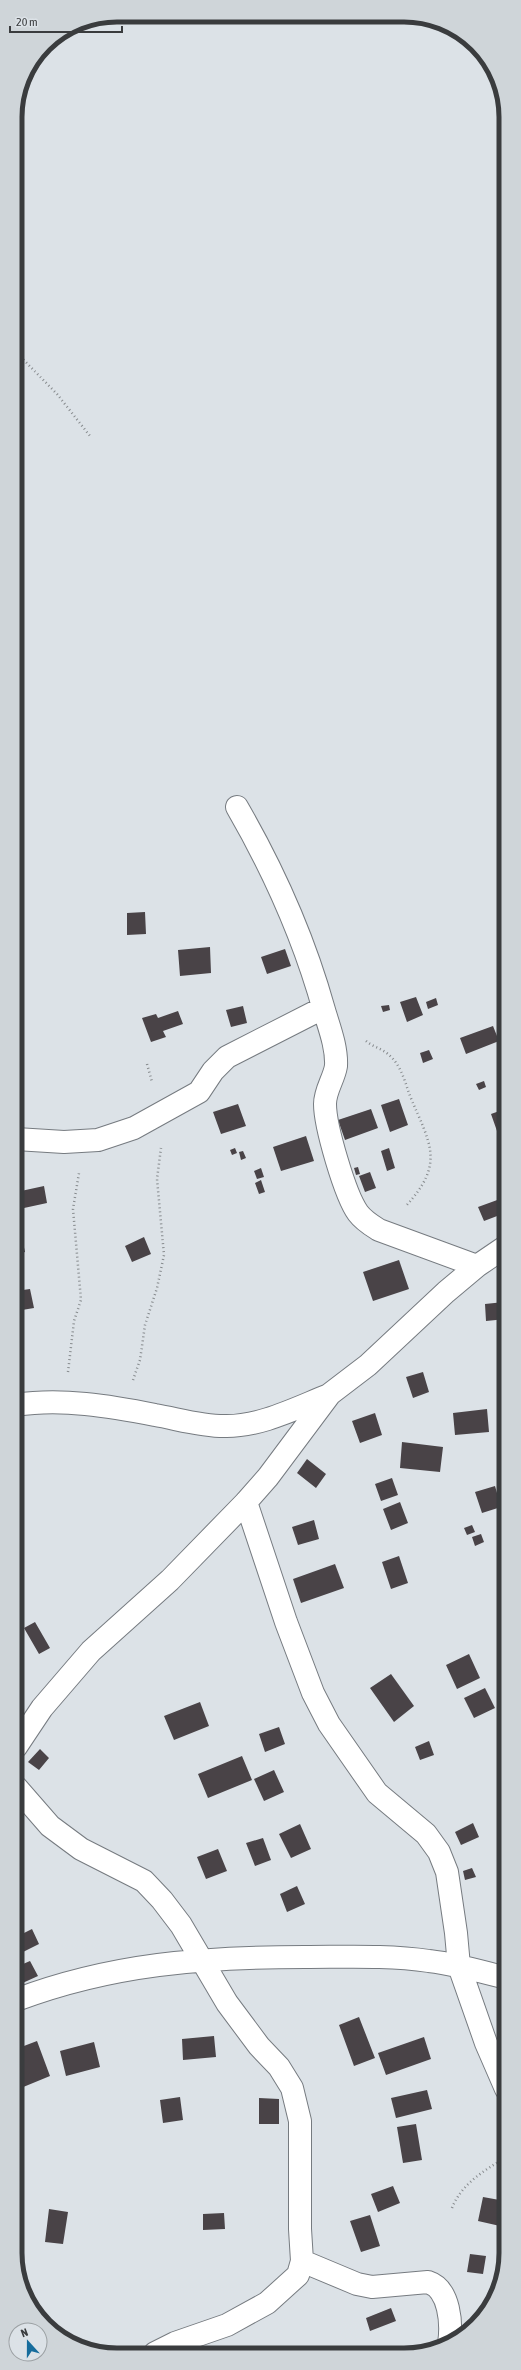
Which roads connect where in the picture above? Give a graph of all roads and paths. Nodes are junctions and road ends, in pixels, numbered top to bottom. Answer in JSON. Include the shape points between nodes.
{"nodes":[{"id":1,"x":22,"y":358,"type":"edge"},
{"id":2,"x":90,"y":436,"type":"dead end"},
{"id":3,"x":237,"y":807,"type":"dead end"},
{"id":4,"x":324,"y":1008,"type":"junction"},
{"id":5,"x":363,"y":1039,"type":"dead end"},
{"id":6,"x":147,"y":1064,"type":"dead end"},
{"id":7,"x":161,"y":1115,"type":"junction"},
{"id":8,"x":22,"y":1139,"type":"edge"},
{"id":9,"x":98,"y":1140,"type":"junction"},
{"id":10,"x":379,"y":1230,"type":"junction"},
{"id":11,"x":499,"y":1252,"type":"edge"},
{"id":12,"x":478,"y":1266,"type":"junction"},
{"id":13,"x":330,"y":1394,"type":"junction"},
{"id":14,"x":64,"y":1403,"type":"junction"},
{"id":15,"x":22,"y":1404,"type":"edge"},
{"id":16,"x":124,"y":1410,"type":"junction"},
{"id":17,"x":246,"y":1502,"type":"junction"},
{"id":18,"x":22,"y":1738,"type":"edge"},
{"id":19,"x":22,"y":1794,"type":"edge"},
{"id":20,"x":201,"y":1960,"type":"junction"},
{"id":21,"x":459,"y":1966,"type":"junction"},
{"id":22,"x":499,"y":1976,"type":"edge"},
{"id":23,"x":22,"y":1998,"type":"edge"},
{"id":24,"x":499,"y":2072,"type":"edge"},
{"id":25,"x":499,"y":2161,"type":"edge"},
{"id":26,"x":452,"y":2208,"type":"dead end"},
{"id":27,"x":302,"y":2261,"type":"junction"},
{"id":28,"x":448,"y":2336,"type":"edge"},
{"id":29,"x":165,"y":2348,"type":"edge"}],
"edges":[{"from":1,"to":2,"type":"path","via":[[57,394]]},
{"from":3,"to":4,"type":"street","via":[[256,840],[300,934]]},
{"from":4,"to":7,"type":"street","via":[[228,1057],[213,1071],[199,1092]]},
{"from":4,"to":10,"type":"street","via":[[335,1050],[336,1067],[325,1102],[326,1119],[357,1212],[366,1222]]},
{"from":5,"to":10,"type":"path","via":[[389,1055],[400,1069],[425,1129],[432,1154],[427,1178],[418,1193]]},
{"from":6,"to":7,"type":"path"},
{"from":7,"to":9,"type":"street","via":[[134,1128]]},
{"from":7,"to":16,"type":"path","via":[[161,1152],[157,1179],[164,1255],[157,1288],[144,1324],[140,1360]]},
{"from":8,"to":9,"type":"street","via":[[64,1142]]},
{"from":9,"to":14,"type":"path","via":[[80,1167],[73,1209],[81,1300],[74,1321]]},
{"from":10,"to":12,"type":"street"},
{"from":11,"to":12,"type":"street"},
{"from":12,"to":13,"type":"street","via":[[368,1365]]},
{"from":13,"to":16,"type":"street","via":[[285,1413],[249,1424],[225,1426]]},
{"from":13,"to":17,"type":"street","via":[[268,1477]]},
{"from":14,"to":15,"type":"street"},
{"from":14,"to":16,"type":"street"},
{"from":17,"to":18,"type":"street","via":[[170,1580],[91,1651],[42,1708]]},
{"from":17,"to":21,"type":"street","via":[[286,1622],[313,1693],[329,1724],[377,1793],[426,1834],[439,1852],[447,1872]]},
{"from":19,"to":20,"type":"street","via":[[50,1826],[81,1849],[144,1881],[181,1925]]},
{"from":20,"to":21,"type":"street","via":[[391,1957]]},
{"from":20,"to":23,"type":"street","via":[[118,1970],[74,1980]]},
{"from":20,"to":27,"type":"street","via":[[227,2003],[259,2046],[279,2067],[292,2088],[300,2121]]},
{"from":21,"to":22,"type":"street"},
{"from":21,"to":24,"type":"street"},
{"from":25,"to":26,"type":"path","via":[[471,2179],[456,2198]]},
{"from":27,"to":28,"type":"street","via":[[357,2284],[372,2287],[428,2282],[436,2284],[444,2294]]},
{"from":27,"to":29,"type":"street","via":[[298,2275],[267,2303],[227,2325]]}]}
